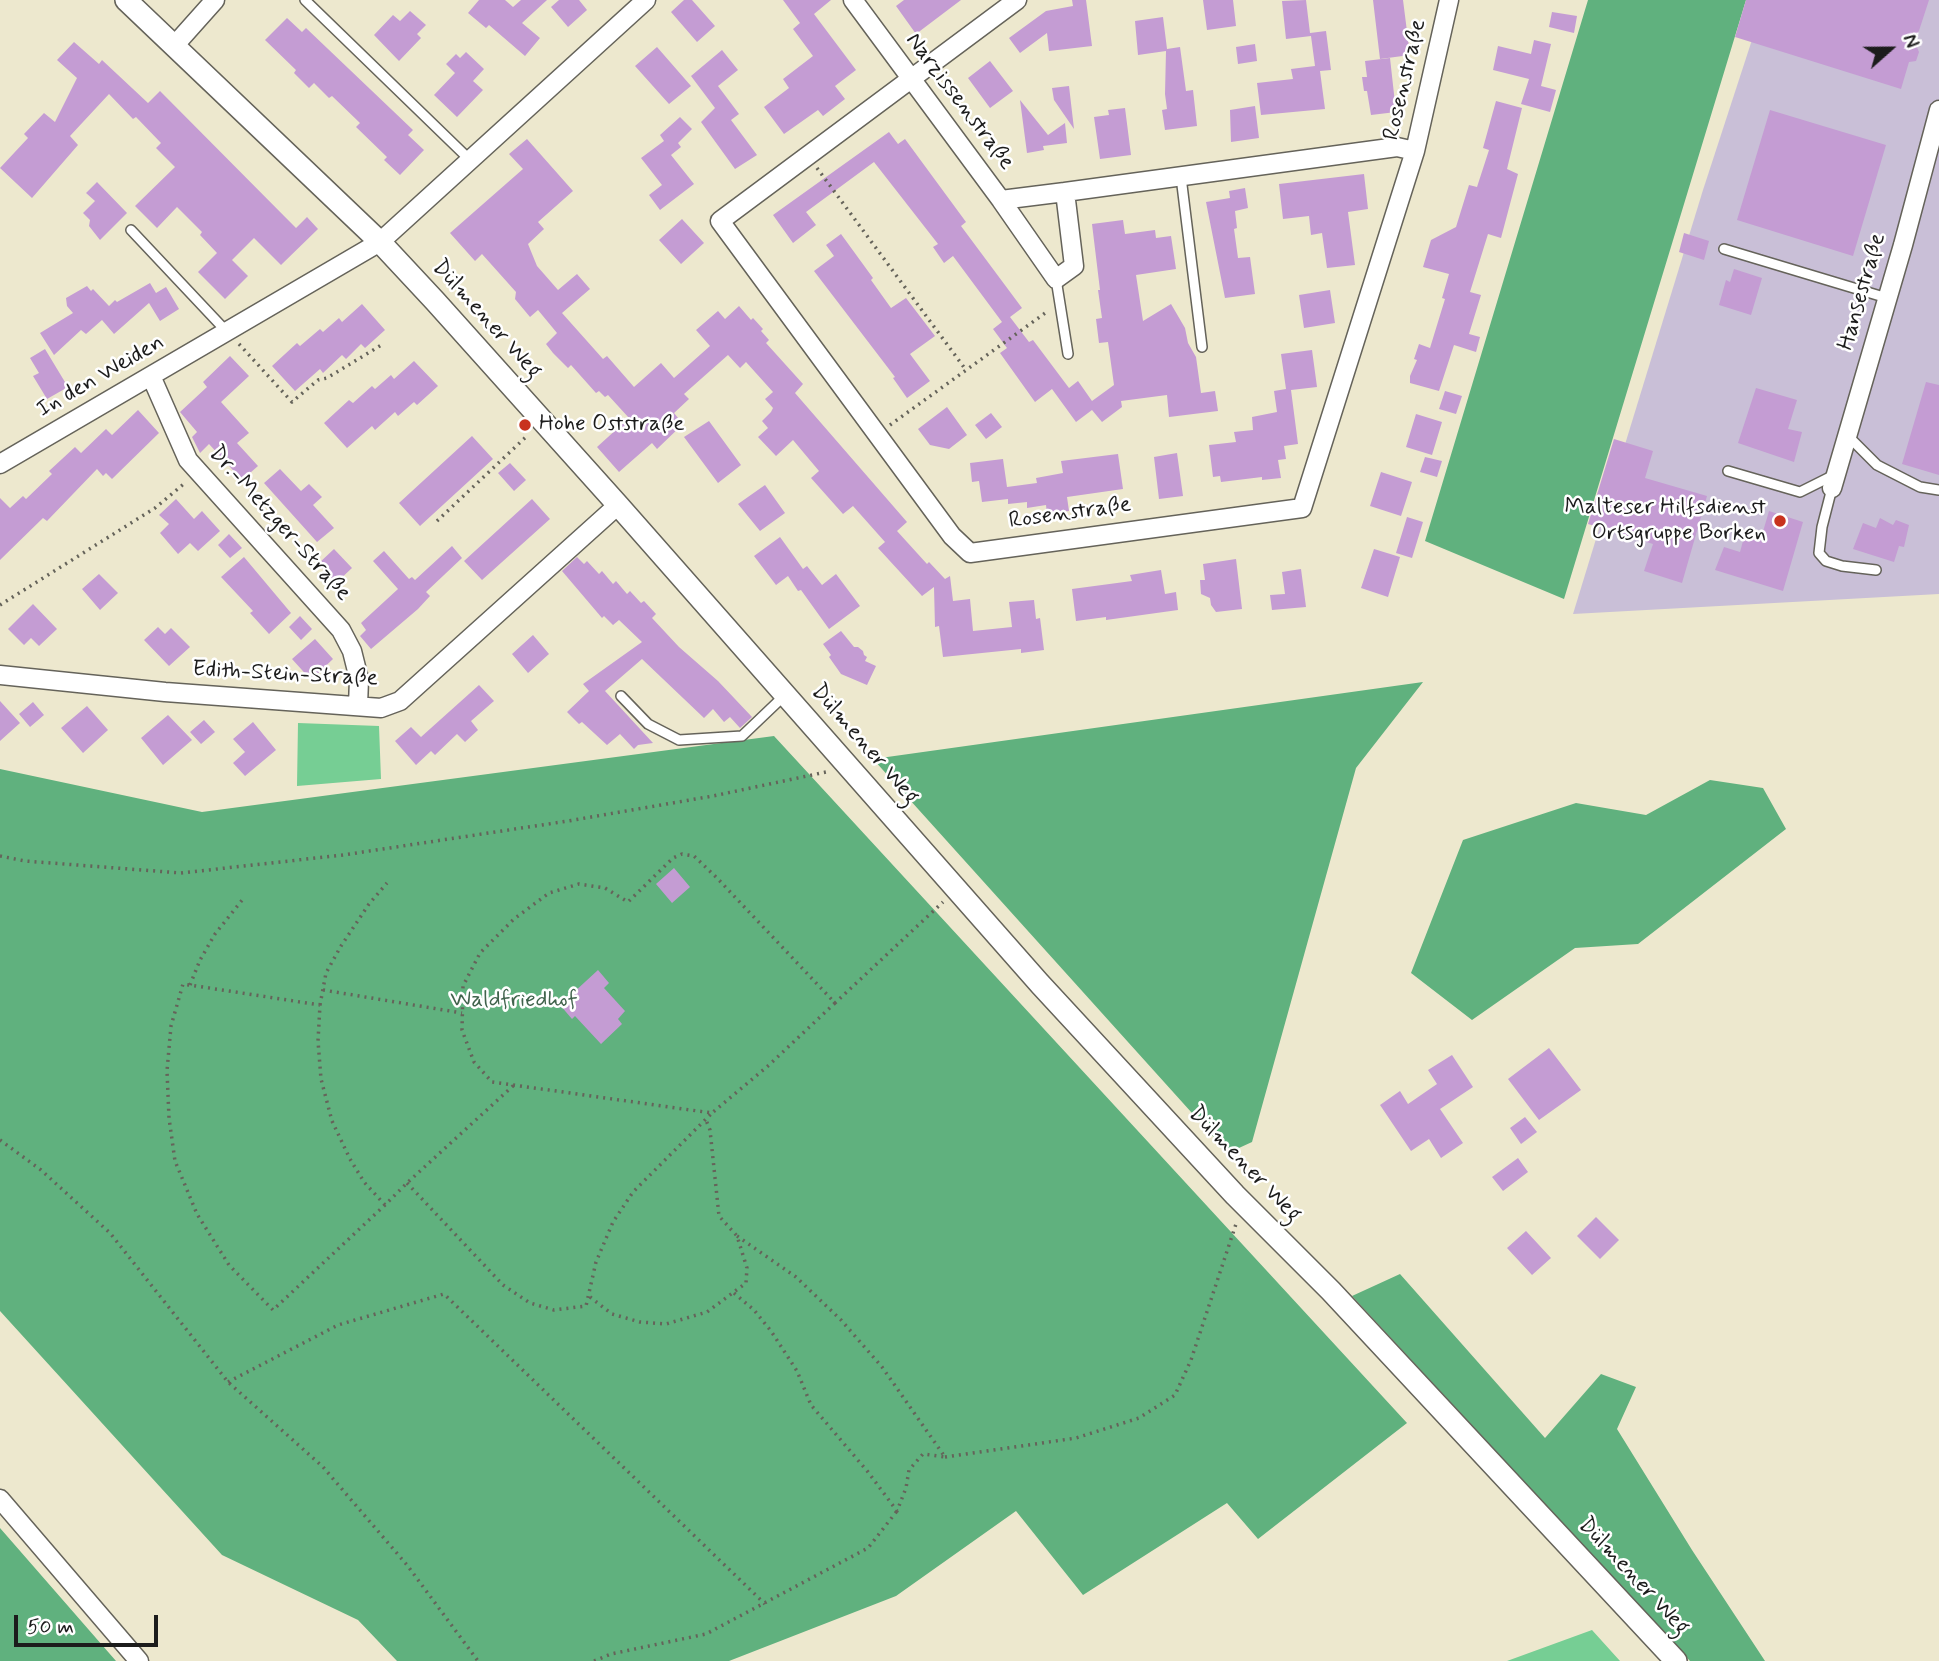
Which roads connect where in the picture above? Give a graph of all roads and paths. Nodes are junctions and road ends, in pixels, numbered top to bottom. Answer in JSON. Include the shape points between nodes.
{"nodes":[{"id":1,"x":126,"y":0,"type":"edge"},
{"id":2,"x":215,"y":0,"type":"edge"},
{"id":3,"x":305,"y":0,"type":"edge"},
{"id":4,"x":646,"y":0,"type":"edge"},
{"id":5,"x":853,"y":0,"type":"edge"},
{"id":6,"x":1017,"y":0,"type":"edge"},
{"id":7,"x":1449,"y":0,"type":"edge"},
{"id":8,"x":174,"y":46,"type":"junction"},
{"id":9,"x":912,"y":78,"type":"junction"},
{"id":10,"x":1939,"y":110,"type":"edge"},
{"id":11,"x":1415,"y":151,"type":"junction"},
{"id":12,"x":807,"y":155,"type":"junction"},
{"id":13,"x":469,"y":159,"type":"junction"},
{"id":14,"x":1181,"y":177,"type":"junction"},
{"id":15,"x":1065,"y":192,"type":"junction"},
{"id":16,"x":1002,"y":200,"type":"junction"},
{"id":17,"x":131,"y":230,"type":"dead end"},
{"id":18,"x":380,"y":242,"type":"junction"},
{"id":19,"x":1724,"y":249,"type":"dead end"},
{"id":20,"x":1056,"y":279,"type":"junction"},
{"id":21,"x":1887,"y":298,"type":"junction"},
{"id":22,"x":1059,"y":304,"type":"junction"},
{"id":23,"x":227,"y":332,"type":"junction"},
{"id":24,"x":383,"y":344,"type":"dead end"},
{"id":25,"x":1202,"y":348,"type":"dead end"},
{"id":26,"x":1068,"y":354,"type":"dead end"},
{"id":27,"x":966,"y":370,"type":"junction"},
{"id":28,"x":151,"y":376,"type":"junction"},
{"id":29,"x":543,"y":421,"type":"junction"},
{"id":30,"x":876,"y":434,"type":"junction"},
{"id":31,"x":1847,"y":435,"type":"junction"},
{"id":32,"x":0,"y":464,"type":"edge"},
{"id":33,"x":1728,"y":471,"type":"dead end"},
{"id":34,"x":198,"y":472,"type":"junction"},
{"id":35,"x":1834,"y":481,"type":"junction"},
{"id":36,"x":1939,"y":490,"type":"edge"},
{"id":37,"x":618,"y":505,"type":"junction"},
{"id":38,"x":437,"y":521,"type":"dead end"},
{"id":39,"x":1877,"y":570,"type":"dead end"},
{"id":40,"x":0,"y":605,"type":"edge"},
{"id":41,"x":0,"y":675,"type":"edge"},
{"id":42,"x":785,"y":695,"type":"junction"},
{"id":43,"x":621,"y":696,"type":"dead end"},
{"id":44,"x":358,"y":706,"type":"junction"},
{"id":45,"x":826,"y":772,"type":"dead end"},
{"id":46,"x":0,"y":856,"type":"edge"},
{"id":47,"x":387,"y":883,"type":"dead end"},
{"id":48,"x":957,"y":890,"type":"junction"},
{"id":49,"x":243,"y":899,"type":"dead end"},
{"id":50,"x":190,"y":985,"type":"junction"},
{"id":51,"x":323,"y":990,"type":"junction"},
{"id":52,"x":835,"y":1003,"type":"junction"},
{"id":53,"x":320,"y":1005,"type":"junction"},
{"id":54,"x":462,"y":1013,"type":"junction"},
{"id":55,"x":514,"y":1085,"type":"junction"},
{"id":56,"x":712,"y":1113,"type":"junction"},
{"id":57,"x":706,"y":1120,"type":"junction"},
{"id":58,"x":0,"y":1140,"type":"edge"},
{"id":59,"x":407,"y":1183,"type":"junction"},
{"id":60,"x":385,"y":1205,"type":"junction"},
{"id":61,"x":1237,"y":1222,"type":"dead end"},
{"id":62,"x":737,"y":1236,"type":"junction"},
{"id":63,"x":734,"y":1293,"type":"junction"},
{"id":64,"x":589,"y":1297,"type":"junction"},
{"id":65,"x":228,"y":1382,"type":"junction"},
{"id":66,"x":945,"y":1457,"type":"junction"},
{"id":67,"x":0,"y":1499,"type":"edge"},
{"id":68,"x":897,"y":1511,"type":"junction"},
{"id":69,"x":765,"y":1604,"type":"junction"},
{"id":70,"x":139,"y":1661,"type":"edge"},
{"id":71,"x":478,"y":1661,"type":"edge"},
{"id":72,"x":594,"y":1661,"type":"edge"},
{"id":73,"x":1676,"y":1661,"type":"edge"}],
"edges":[{"from":1,"to":8,"type":"street","name":"Dülmener Weg"},
{"from":2,"to":8,"type":"street"},
{"from":3,"to":13,"type":"lane"},
{"from":4,"to":13,"type":"street"},
{"from":5,"to":9,"type":"street","name":"Narzissenstraße"},
{"from":6,"to":9,"type":"street","name":"Rosenstraße"},
{"from":7,"to":11,"type":"street","name":"Rosenstraße"},
{"from":8,"to":18,"type":"street","name":"Dülmener Weg"},
{"from":9,"to":12,"type":"street","name":"Rosenstraße"},
{"from":9,"to":16,"type":"street","name":"Narzissenstraße"},
{"from":10,"to":21,"type":"street","name":"Hansestraße"},
{"from":11,"to":14,"type":"street","name":"Narzissenstraße","via":[[1397,147]]},
{"from":11,"to":30,"type":"street","name":"Rosenstraße","via":[[1302,508],[970,552],[952,536]]},
{"from":12,"to":27,"type":"path"},
{"from":12,"to":30,"type":"street","name":"Rosenstraße","via":[[720,221]]},
{"from":13,"to":18,"type":"street"},
{"from":14,"to":15,"type":"street","name":"Narzissenstraße"},
{"from":14,"to":25,"type":"lane"},
{"from":15,"to":16,"type":"street","name":"Narzissenstraße"},
{"from":15,"to":20,"type":"street","via":[[1074,266]]},
{"from":16,"to":20,"type":"street","name":"Narzissenstraße"},
{"from":17,"to":23,"type":"lane"},
{"from":18,"to":23,"type":"street","name":"In den Weiden"},
{"from":18,"to":29,"type":"street","name":"Dülmener Weg"},
{"from":19,"to":21,"type":"lane"},
{"from":20,"to":22,"type":"lane","name":"Narzissenstraße"},
{"from":21,"to":31,"type":"street","name":"Hansestraße"},
{"from":22,"to":26,"type":"lane","name":"Narzissenstraße"},
{"from":22,"to":27,"type":"path"},
{"from":23,"to":24,"type":"path","via":[[292,402],[318,380]]},
{"from":23,"to":28,"type":"street","name":"In den Weiden"},
{"from":27,"to":30,"type":"path"},
{"from":28,"to":32,"type":"street","name":"In den Weiden"},
{"from":28,"to":34,"type":"street","name":"Dr.-Metzger-Straße","via":[[188,460]]},
{"from":29,"to":37,"type":"street","name":"Dülmener Weg"},
{"from":29,"to":38,"type":"path"},
{"from":31,"to":35,"type":"street","name":"Hansestraße"},
{"from":31,"to":36,"type":"lane","via":[[1877,464],[1920,487]]},
{"from":33,"to":35,"type":"lane","via":[[1800,492]]},
{"from":34,"to":40,"type":"path","via":[[155,508]]},
{"from":34,"to":44,"type":"street","name":"Dr.-Metzger-Straße","via":[[341,630],[359,679]]},
{"from":35,"to":39,"type":"lane","via":[[1819,553],[1834,564]]},
{"from":37,"to":42,"type":"street","name":"Dülmener Weg"},
{"from":37,"to":44,"type":"street","name":"Edith-Stein-Straße","via":[[400,701],[381,708]]},
{"from":41,"to":44,"type":"street","name":"Edith-Stein-Straße"},
{"from":42,"to":43,"type":"lane","name":"Dülmener Weg","via":[[742,736],[679,740],[648,724]]},
{"from":42,"to":48,"type":"street","name":"Dülmener Weg"},
{"from":45,"to":46,"type":"path","via":[[568,821],[343,855],[181,873]]},
{"from":47,"to":51,"type":"path","via":[[341,946],[326,973]]},
{"from":48,"to":52,"type":"path"},
{"from":48,"to":73,"type":"street","name":"Dülmener Weg","via":[[1235,1195],[1331,1291]]},
{"from":49,"to":50,"type":"path","via":[[215,934]]},
{"from":50,"to":53,"type":"path"},
{"from":50,"to":60,"type":"path","via":[[183,984],[171,1026],[169,1118],[176,1161],[197,1214],[229,1265],[273,1310]]},
{"from":51,"to":53,"type":"path"},
{"from":51,"to":54,"type":"path"},
{"from":52,"to":54,"type":"path","via":[[717,878],[694,856],[682,854],[628,902],[605,888],[579,884],[540,899],[480,953],[463,986]]},
{"from":52,"to":56,"type":"path"},
{"from":53,"to":60,"type":"path","via":[[321,1079],[332,1121],[364,1182]]},
{"from":54,"to":55,"type":"path","via":[[462,1030],[474,1062],[492,1082]]},
{"from":55,"to":56,"type":"path"},
{"from":55,"to":59,"type":"path"},
{"from":56,"to":57,"type":"path"},
{"from":57,"to":62,"type":"path","via":[[719,1216]]},
{"from":57,"to":64,"type":"path","via":[[633,1192],[613,1222],[596,1262]]},
{"from":58,"to":65,"type":"path","via":[[41,1170],[110,1233]]},
{"from":59,"to":60,"type":"path"},
{"from":59,"to":64,"type":"path","via":[[503,1285],[530,1303],[554,1310],[586,1306]]},
{"from":61,"to":66,"type":"path","via":[[1175,1395],[1139,1418],[1076,1438]]},
{"from":62,"to":63,"type":"path","via":[[747,1268],[746,1283]]},
{"from":62,"to":66,"type":"path","via":[[796,1277],[841,1320],[882,1367]]},
{"from":63,"to":64,"type":"path","via":[[706,1312],[666,1324],[612,1314]]},
{"from":63,"to":68,"type":"path","via":[[771,1331],[797,1371],[811,1405]]},
{"from":65,"to":69,"type":"path","via":[[338,1325],[444,1294]]},
{"from":65,"to":71,"type":"path","via":[[323,1467],[407,1565]]},
{"from":66,"to":68,"type":"path","via":[[923,1454],[909,1470]]},
{"from":67,"to":70,"type":"street"},
{"from":68,"to":69,"type":"path","via":[[868,1548]]},
{"from":69,"to":72,"type":"path","via":[[706,1634]]}]}
